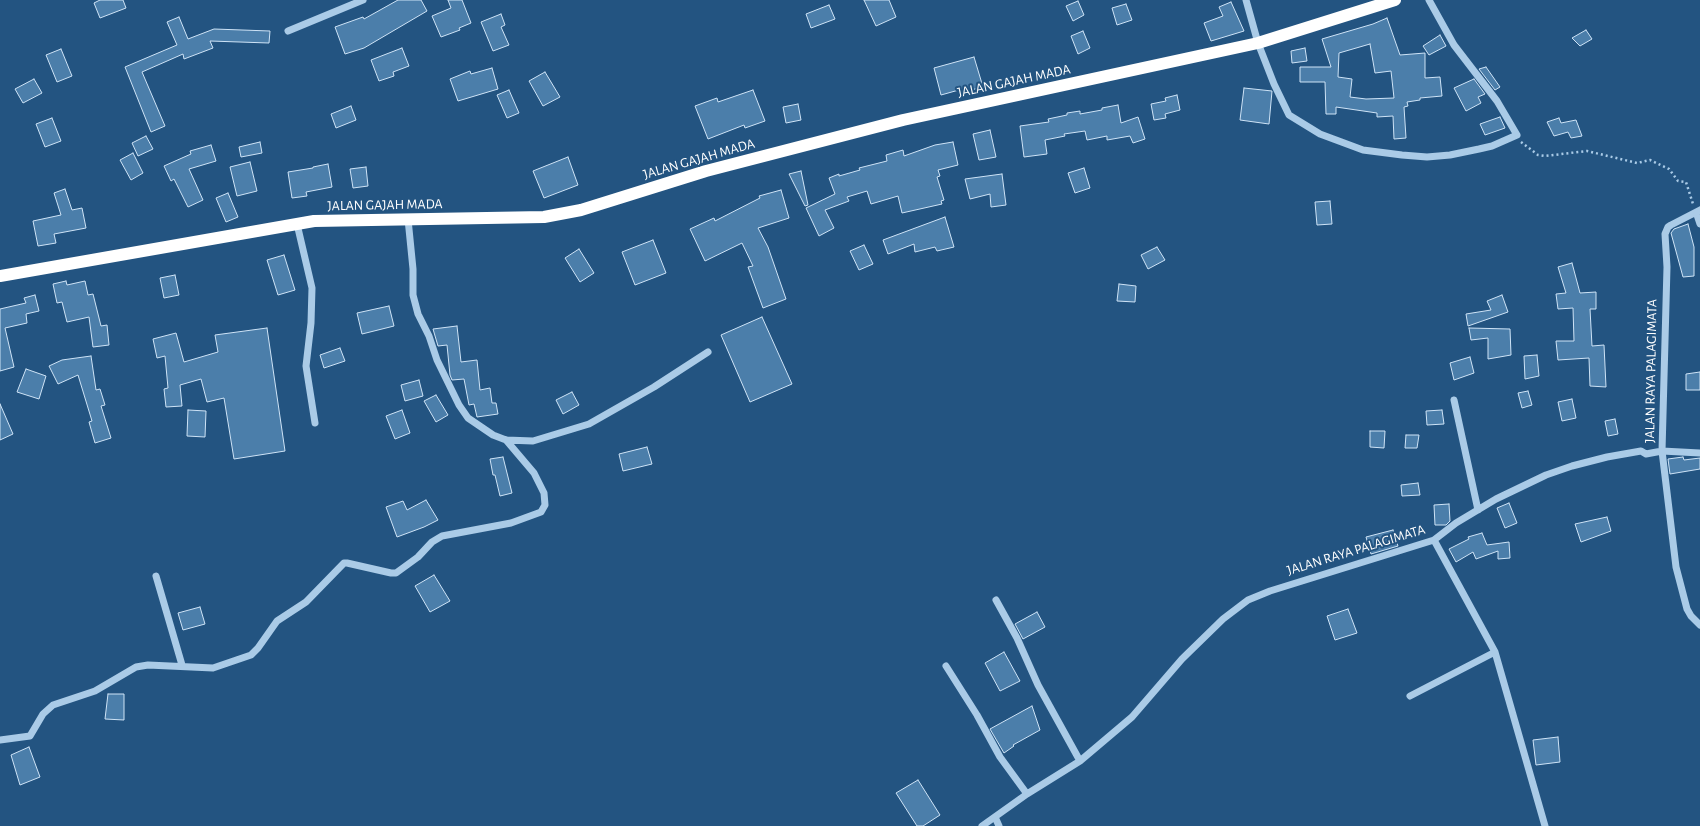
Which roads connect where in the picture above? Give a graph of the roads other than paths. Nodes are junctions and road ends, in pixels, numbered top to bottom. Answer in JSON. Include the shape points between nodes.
{"nodes":[{"id":1,"x":363,"y":0,"type":"edge"},
{"id":2,"x":1246,"y":0,"type":"edge"},
{"id":3,"x":1395,"y":0,"type":"edge"},
{"id":4,"x":1429,"y":0,"type":"edge"},
{"id":5,"x":288,"y":31,"type":"dead end"},
{"id":6,"x":1258,"y":43,"type":"junction"},
{"id":7,"x":1698,"y":211,"type":"edge"},
{"id":8,"x":408,"y":219,"type":"junction"},
{"id":9,"x":297,"y":224,"type":"junction"},
{"id":10,"x":1700,"y":224,"type":"edge"},
{"id":11,"x":0,"y":276,"type":"edge"},
{"id":12,"x":708,"y":352,"type":"dead end"},
{"id":13,"x":1454,"y":400,"type":"dead end"},
{"id":14,"x":315,"y":423,"type":"dead end"},
{"id":15,"x":506,"y":440,"type":"junction"},
{"id":16,"x":1662,"y":451,"type":"junction"},
{"id":17,"x":1700,"y":453,"type":"edge"},
{"id":18,"x":1478,"y":510,"type":"junction"},
{"id":19,"x":1434,"y":540,"type":"junction"},
{"id":20,"x":156,"y":576,"type":"dead end"},
{"id":21,"x":996,"y":600,"type":"dead end"},
{"id":22,"x":1700,"y":626,"type":"edge"},
{"id":23,"x":1495,"y":652,"type":"junction"},
{"id":24,"x":182,"y":665,"type":"junction"},
{"id":25,"x":946,"y":666,"type":"dead end"},
{"id":26,"x":1410,"y":696,"type":"dead end"},
{"id":27,"x":0,"y":740,"type":"edge"},
{"id":28,"x":1080,"y":761,"type":"junction"},
{"id":29,"x":1027,"y":794,"type":"junction"},
{"id":30,"x":994,"y":817,"type":"junction"},
{"id":31,"x":982,"y":826,"type":"edge"},
{"id":32,"x":999,"y":826,"type":"edge"},
{"id":33,"x":1545,"y":826,"type":"edge"}],
"edges":[{"from":1,"to":5,"type":"street"},
{"from":2,"to":6,"type":"street"},
{"from":3,"to":6,"type":"highway","name":"JALAN GAJAH MADA"},
{"from":4,"to":6,"type":"street","via":[[1454,45],[1497,101],[1518,135],[1492,146],[1450,155],[1402,155],[1363,150],[1320,134],[1289,115]]},
{"from":6,"to":8,"type":"highway","name":"JALAN GAJAH MADA","via":[[896,122],[706,171],[581,210],[544,217]]},
{"from":7,"to":10,"type":"street"},
{"from":7,"to":16,"type":"street","name":"JALAN RAYA PALAGIMATA","via":[[1671,224],[1665,234],[1667,267]]},
{"from":8,"to":9,"type":"highway","name":"JALAN GAJAH MADA","via":[[328,220]]},
{"from":8,"to":15,"type":"street","via":[[414,304],[429,336],[436,360],[468,418],[493,435]]},
{"from":9,"to":11,"type":"highway","name":"JALAN GAJAH MADA"},
{"from":9,"to":14,"type":"street","via":[[312,288],[312,323],[306,366]]},
{"from":12,"to":15,"type":"street","via":[[654,388],[589,424],[533,441]]},
{"from":13,"to":18,"type":"street"},
{"from":15,"to":24,"type":"street","via":[[534,473],[544,493],[545,505],[541,512],[511,523],[442,536],[396,573],[344,563],[306,602],[277,622],[251,655],[213,668]]},
{"from":16,"to":17,"type":"street"},
{"from":16,"to":18,"type":"street","name":"JALAN RAYA PALAGIMATA","via":[[1646,454],[1641,451],[1572,466],[1546,475]]},
{"from":16,"to":22,"type":"street","via":[[1676,568],[1687,609]]},
{"from":18,"to":19,"type":"street","name":"JALAN RAYA PALAGIMATA"},
{"from":19,"to":23,"type":"street"},
{"from":19,"to":28,"type":"street","name":"JALAN RAYA PALAGIMATA","via":[[1248,600],[1223,619],[1182,659],[1132,717]]},
{"from":20,"to":24,"type":"street"},
{"from":21,"to":28,"type":"street","via":[[1038,685]]},
{"from":23,"to":26,"type":"street"},
{"from":23,"to":33,"type":"street"},
{"from":24,"to":27,"type":"street","via":[[136,667],[94,691],[53,705],[43,714],[30,736]]},
{"from":25,"to":29,"type":"street","via":[[1000,757]]},
{"from":28,"to":29,"type":"street","name":"JALAN RAYA PALAGIMATA"},
{"from":29,"to":30,"type":"street","name":"JALAN RAYA PALAGIMATA"},
{"from":30,"to":31,"type":"street","name":"JALAN RAYA PALAGIMATA"},
{"from":30,"to":32,"type":"street"}]}
